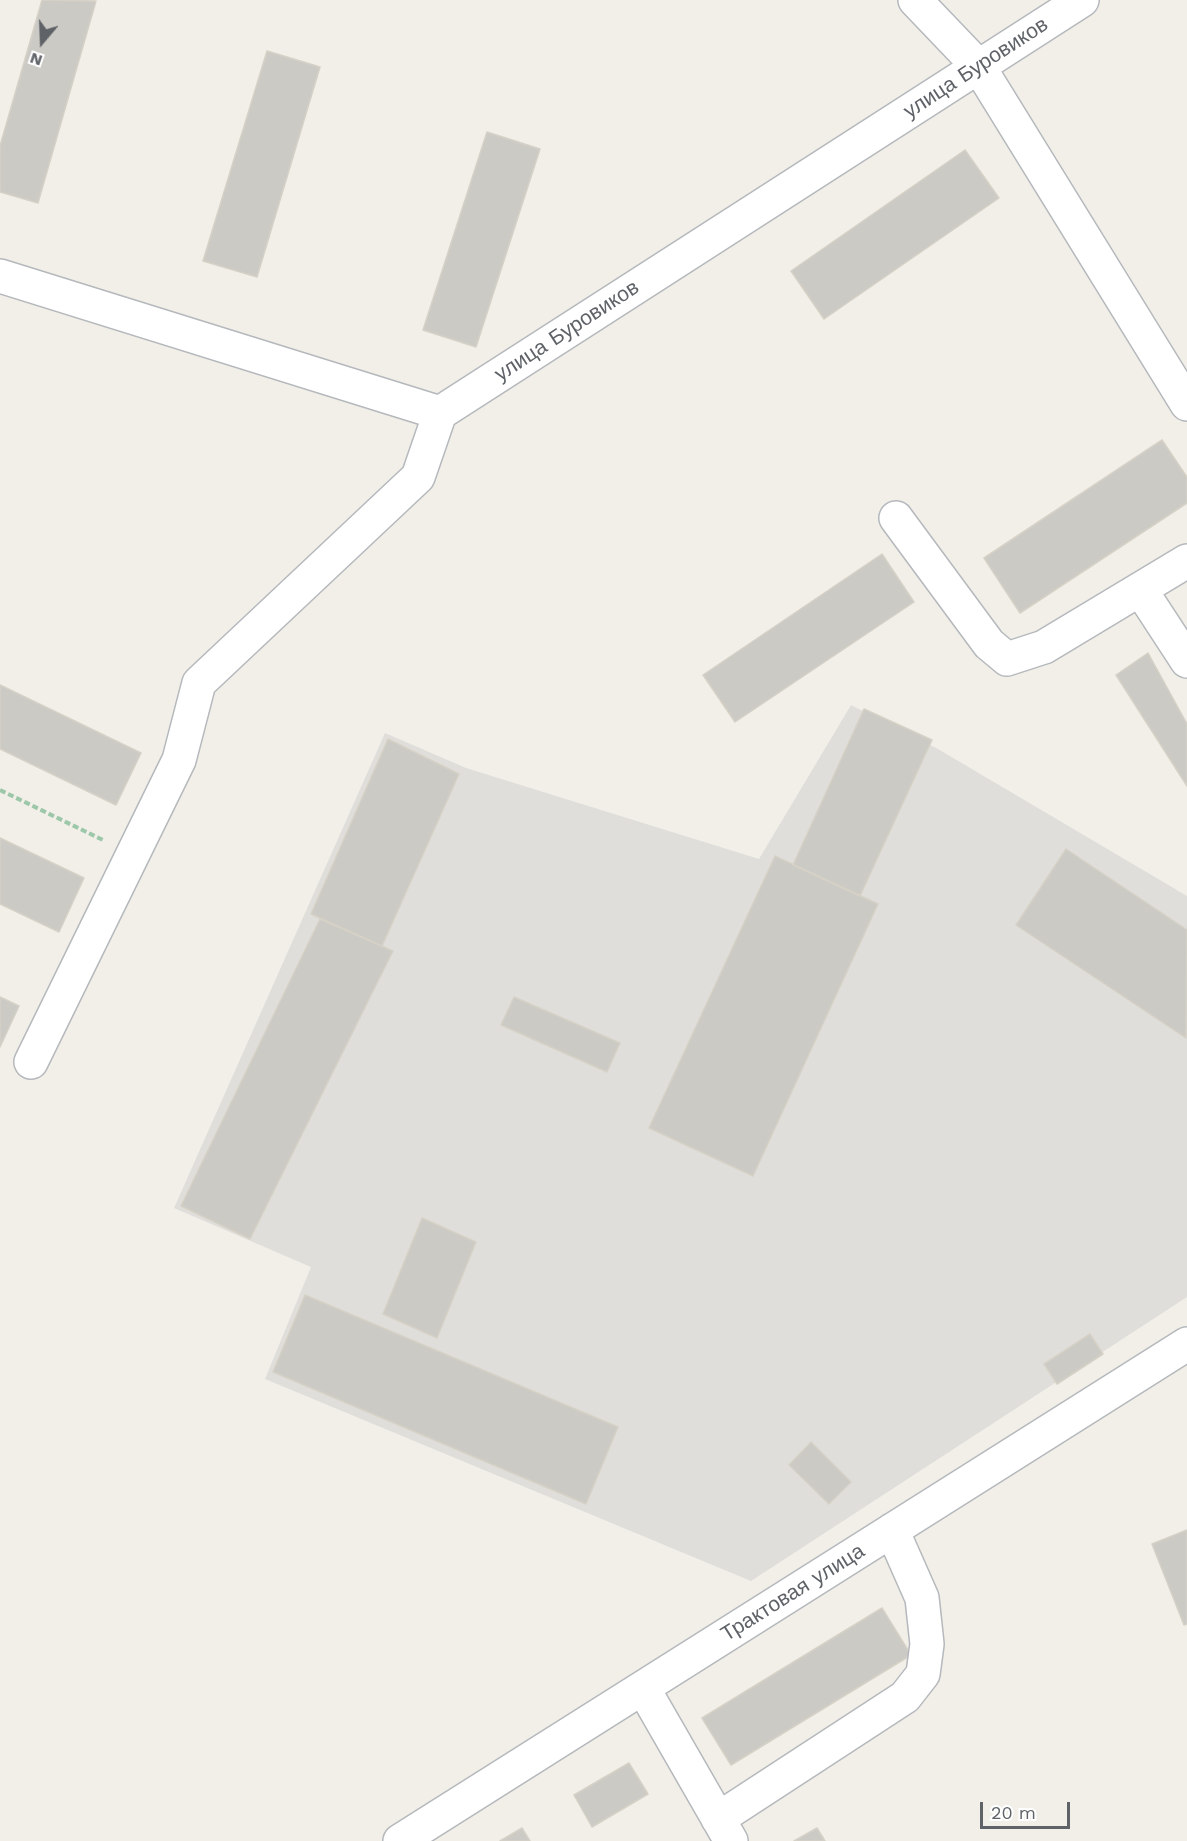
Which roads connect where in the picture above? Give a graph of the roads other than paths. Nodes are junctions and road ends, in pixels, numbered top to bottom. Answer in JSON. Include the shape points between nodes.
{"nodes":[{"id":1,"x":915,"y":0,"type":"edge"},
{"id":2,"x":1082,"y":0,"type":"edge"},
{"id":3,"x":979,"y":67,"type":"junction"},
{"id":4,"x":0,"y":276,"type":"edge"},
{"id":5,"x":1187,"y":404,"type":"edge"},
{"id":6,"x":440,"y":413,"type":"junction"},
{"id":7,"x":896,"y":518,"type":"dead end"},
{"id":8,"x":1187,"y":561,"type":"edge"},
{"id":9,"x":1140,"y":589,"type":"junction"},
{"id":10,"x":1187,"y":662,"type":"edge"},
{"id":11,"x":31,"y":1062,"type":"dead end"},
{"id":12,"x":1187,"y":1344,"type":"edge"},
{"id":13,"x":892,"y":1530,"type":"junction"},
{"id":14,"x":643,"y":1688,"type":"junction"},
{"id":15,"x":725,"y":1830,"type":"edge"},
{"id":16,"x":400,"y":1841,"type":"edge"}],
"edges":[{"from":1,"to":3,"type":"street"},
{"from":2,"to":3,"type":"street","name":"улица Буровиков"},
{"from":3,"to":5,"type":"street"},
{"from":3,"to":6,"type":"street","name":"улица Буровиков"},
{"from":4,"to":6,"type":"street"},
{"from":6,"to":11,"type":"street","via":[[418,477],[199,683],[179,760]]},
{"from":7,"to":9,"type":"street","via":[[989,644],[1007,658],[1044,646]]},
{"from":8,"to":9,"type":"street"},
{"from":9,"to":10,"type":"street"},
{"from":12,"to":13,"type":"street","name":"Трактовая улица"},
{"from":13,"to":14,"type":"street","name":"Трактовая улица"},
{"from":13,"to":15,"type":"street","via":[[922,1598],[927,1644],[923,1674],[905,1697]]},
{"from":14,"to":15,"type":"street"},
{"from":14,"to":16,"type":"street","name":"Трактовая улица"}]}
